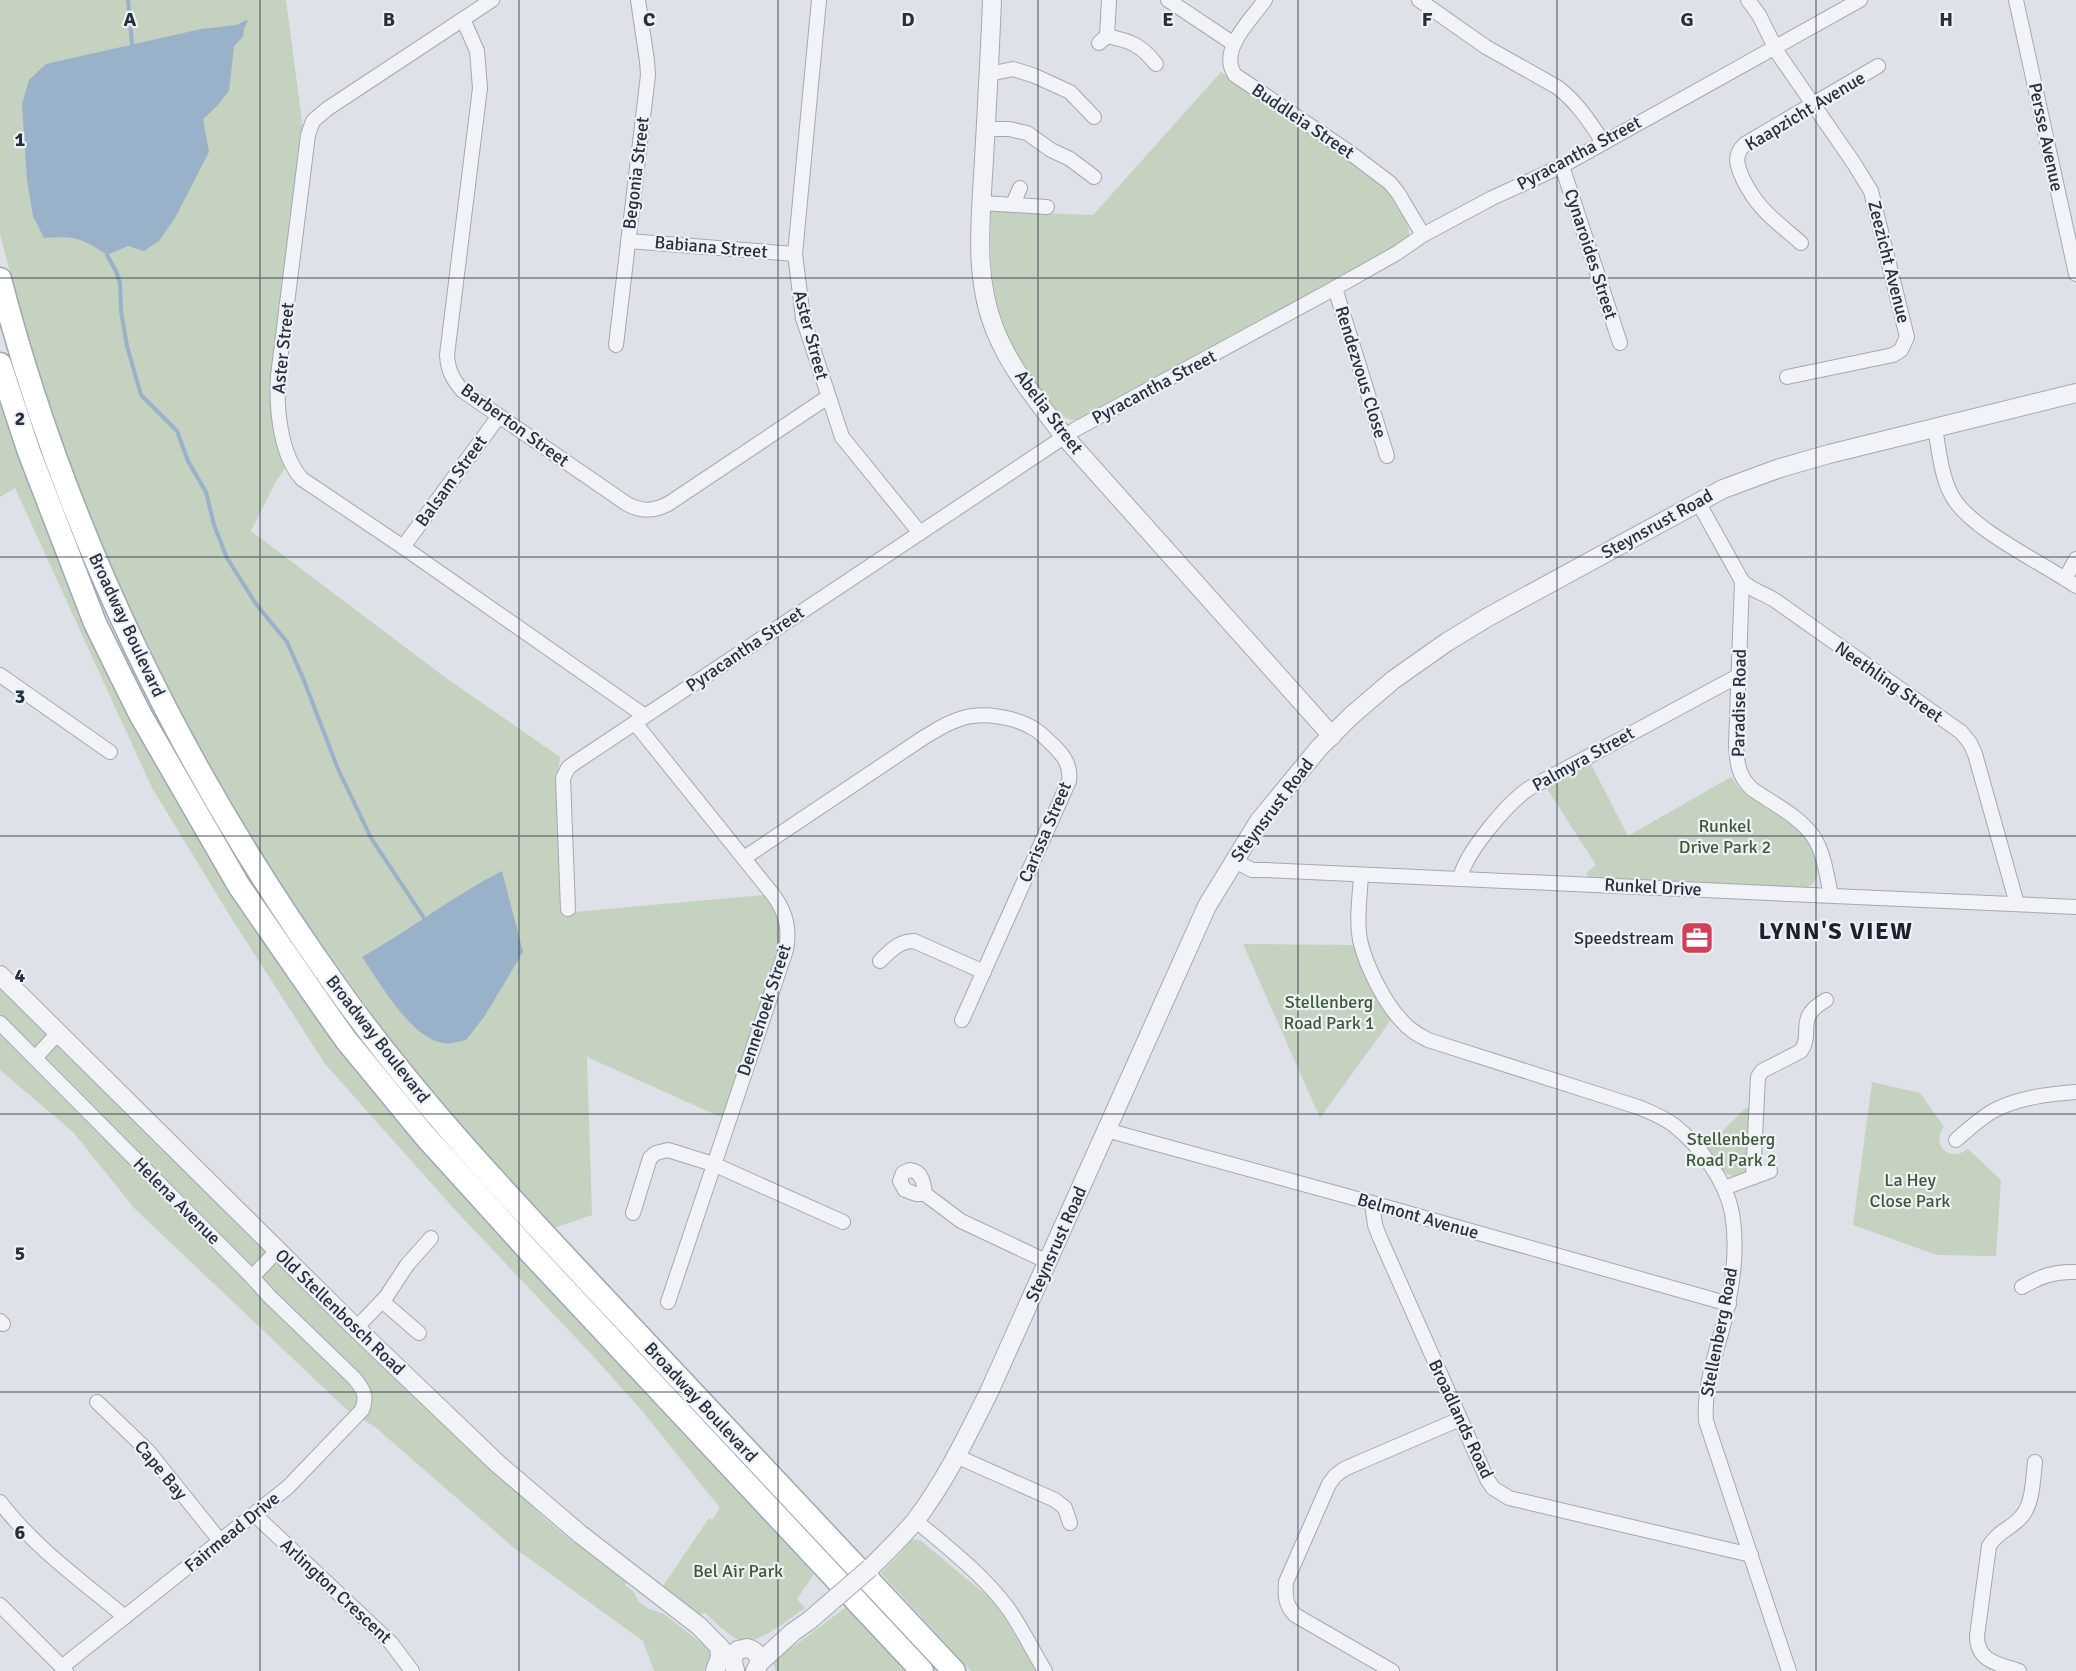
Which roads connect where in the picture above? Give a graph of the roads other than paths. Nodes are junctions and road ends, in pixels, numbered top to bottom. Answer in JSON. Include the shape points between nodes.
{"nodes":[{"id":1,"x":492,"y":0,"type":"edge"},
{"id":2,"x":638,"y":0,"type":"edge"},
{"id":3,"x":819,"y":0,"type":"edge"},
{"id":4,"x":992,"y":0,"type":"edge"},
{"id":5,"x":1109,"y":0,"type":"edge"},
{"id":6,"x":1168,"y":0,"type":"edge"},
{"id":7,"x":1265,"y":0,"type":"edge"},
{"id":8,"x":1419,"y":0,"type":"edge"},
{"id":9,"x":1748,"y":0,"type":"edge"},
{"id":10,"x":1860,"y":0,"type":"edge"},
{"id":11,"x":2016,"y":0,"type":"edge"},
{"id":12,"x":463,"y":19,"type":"junction"},
{"id":13,"x":1234,"y":44,"type":"junction"},
{"id":14,"x":1775,"y":47,"type":"junction"},
{"id":15,"x":1156,"y":64,"type":"dead end"},
{"id":16,"x":1878,"y":66,"type":"dead end"},
{"id":17,"x":989,"y":74,"type":"junction"},
{"id":18,"x":1813,"y":104,"type":"junction"},
{"id":19,"x":1094,"y":117,"type":"dead end"},
{"id":20,"x":986,"y":129,"type":"junction"},
{"id":21,"x":1603,"y":142,"type":"junction"},
{"id":22,"x":1562,"y":166,"type":"junction"},
{"id":23,"x":1094,"y":177,"type":"dead end"},
{"id":24,"x":1020,"y":188,"type":"dead end"},
{"id":25,"x":982,"y":203,"type":"junction"},
{"id":26,"x":1013,"y":204,"type":"junction"},
{"id":27,"x":1047,"y":207,"type":"dead end"},
{"id":28,"x":1423,"y":235,"type":"junction"},
{"id":29,"x":628,"y":241,"type":"junction"},
{"id":30,"x":1801,"y":243,"type":"dead end"},
{"id":31,"x":795,"y":254,"type":"junction"},
{"id":32,"x":2076,"y":274,"type":"edge"},
{"id":33,"x":0,"y":279,"type":"edge"},
{"id":34,"x":1335,"y":288,"type":"junction"},
{"id":35,"x":1620,"y":343,"type":"dead end"},
{"id":36,"x":615,"y":345,"type":"dead end"},
{"id":37,"x":0,"y":364,"type":"edge"},
{"id":38,"x":1787,"y":377,"type":"dead end"},
{"id":39,"x":2076,"y":393,"type":"edge"},
{"id":40,"x":828,"y":397,"type":"junction"},
{"id":41,"x":499,"y":416,"type":"junction"},
{"id":42,"x":1935,"y":428,"type":"junction"},
{"id":43,"x":1064,"y":436,"type":"junction"},
{"id":44,"x":1387,"y":456,"type":"dead end"},
{"id":45,"x":1698,"y":502,"type":"junction"},
{"id":46,"x":920,"y":533,"type":"junction"},
{"id":47,"x":403,"y":546,"type":"junction"},
{"id":48,"x":2076,"y":559,"type":"edge"},
{"id":49,"x":1742,"y":581,"type":"junction"},
{"id":50,"x":2070,"y":582,"type":"edge"},
{"id":51,"x":0,"y":675,"type":"edge"},
{"id":52,"x":1738,"y":676,"type":"junction"},
{"id":53,"x":640,"y":720,"type":"junction"},
{"id":54,"x":1332,"y":736,"type":"junction"},
{"id":55,"x":111,"y":752,"type":"dead end"},
{"id":56,"x":744,"y":858,"type":"junction"},
{"id":57,"x":1233,"y":860,"type":"junction"},
{"id":58,"x":1361,"y":875,"type":"junction"},
{"id":59,"x":1460,"y":878,"type":"junction"},
{"id":60,"x":1831,"y":895,"type":"junction"},
{"id":61,"x":2017,"y":904,"type":"junction"},
{"id":62,"x":2076,"y":907,"type":"edge"},
{"id":63,"x":568,"y":909,"type":"dead end"},
{"id":64,"x":880,"y":961,"type":"dead end"},
{"id":65,"x":984,"y":972,"type":"junction"},
{"id":66,"x":0,"y":975,"type":"edge"},
{"id":67,"x":1826,"y":1000,"type":"dead end"},
{"id":68,"x":963,"y":1020,"type":"dead end"},
{"id":69,"x":0,"y":1023,"type":"edge"},
{"id":70,"x":58,"y":1033,"type":"junction"},
{"id":71,"x":35,"y":1058,"type":"junction"},
{"id":72,"x":2076,"y":1092,"type":"edge"},
{"id":73,"x":1106,"y":1131,"type":"junction"},
{"id":74,"x":1956,"y":1140,"type":"dead end"},
{"id":75,"x":713,"y":1164,"type":"junction"},
{"id":76,"x":1770,"y":1171,"type":"dead end"},
{"id":77,"x":1753,"y":1177,"type":"junction"},
{"id":78,"x":1724,"y":1188,"type":"junction"},
{"id":79,"x":925,"y":1194,"type":"dead end"},
{"id":80,"x":1372,"y":1203,"type":"junction"},
{"id":81,"x":633,"y":1213,"type":"dead end"},
{"id":82,"x":843,"y":1222,"type":"dead end"},
{"id":83,"x":431,"y":1238,"type":"dead end"},
{"id":84,"x":277,"y":1251,"type":"junction"},
{"id":85,"x":1048,"y":1262,"type":"junction"},
{"id":86,"x":2076,"y":1272,"type":"edge"},
{"id":87,"x":252,"y":1276,"type":"junction"},
{"id":88,"x":2022,"y":1287,"type":"dead end"},
{"id":89,"x":382,"y":1301,"type":"junction"},
{"id":90,"x":668,"y":1302,"type":"dead end"},
{"id":91,"x":1728,"y":1304,"type":"junction"},
{"id":92,"x":356,"y":1328,"type":"junction"},
{"id":93,"x":419,"y":1333,"type":"dead end"},
{"id":94,"x":354,"y":1378,"type":"joint"},
{"id":95,"x":97,"y":1402,"type":"dead end"},
{"id":96,"x":1460,"y":1419,"type":"junction"},
{"id":97,"x":956,"y":1456,"type":"junction"},
{"id":98,"x":2035,"y":1462,"type":"dead end"},
{"id":99,"x":0,"y":1502,"type":"edge"},
{"id":100,"x":255,"y":1515,"type":"junction"},
{"id":101,"x":1070,"y":1523,"type":"dead end"},
{"id":102,"x":909,"y":1527,"type":"junction"},
{"id":103,"x":221,"y":1542,"type":"junction"},
{"id":104,"x":1751,"y":1555,"type":"junction"},
{"id":105,"x":0,"y":1605,"type":"edge"},
{"id":106,"x":125,"y":1617,"type":"junction"},
{"id":107,"x":699,"y":1626,"type":"junction"},
{"id":108,"x":719,"y":1646,"type":"junction"},
{"id":109,"x":746,"y":1663,"type":"edge"},
{"id":110,"x":64,"y":1669,"type":"edge"},
{"id":111,"x":412,"y":1671,"type":"edge"},
{"id":112,"x":716,"y":1671,"type":"edge"},
{"id":113,"x":922,"y":1671,"type":"edge"},
{"id":114,"x":954,"y":1671,"type":"edge"},
{"id":115,"x":1044,"y":1671,"type":"edge"},
{"id":116,"x":1392,"y":1671,"type":"edge"},
{"id":117,"x":1789,"y":1671,"type":"edge"},
{"id":118,"x":2019,"y":1671,"type":"edge"}],
"edges":[{"from":1,"to":12,"type":"street","name":"Aster Street"},
{"from":2,"to":29,"type":"street","name":"Begonia Street","via":[[648,75]]},
{"from":3,"to":31,"type":"street","name":"Aster Street"},
{"from":4,"to":17,"type":"street","name":"Abelia Street"},
{"from":5,"to":15,"type":"street","via":[[1103,39],[1132,42],[1142,47]]},
{"from":6,"to":13,"type":"street"},
{"from":7,"to":13,"type":"street"},
{"from":8,"to":21,"type":"street","via":[[1486,47],[1563,91]]},
{"from":9,"to":14,"type":"street","name":"Zeezicht Avenue"},
{"from":10,"to":14,"type":"street","name":"Pyracantha Street"},
{"from":11,"to":32,"type":"street","name":"Persse Avenue"},
{"from":12,"to":41,"type":"street","name":"Barberton Street","via":[[477,51],[480,88],[447,365],[463,391]]},
{"from":12,"to":47,"type":"street","name":"Aster Street","via":[[313,121],[308,135],[278,376],[279,418],[295,472]]},
{"from":13,"to":28,"type":"street","name":"Buddleia Street","via":[[1229,62],[1235,75],[1385,179]]},
{"from":14,"to":18,"type":"street","name":"Zeezicht Avenue"},
{"from":14,"to":21,"type":"street","name":"Pyracantha Street"},
{"from":16,"to":18,"type":"street","name":"Kaapzicht Avenue"},
{"from":17,"to":19,"type":"street","via":[[1013,69],[1035,76],[1070,92]]},
{"from":17,"to":20,"type":"street","name":"Abelia Street"},
{"from":18,"to":30,"type":"street","name":"Kaapzicht Avenue","via":[[1745,144],[1737,161],[1759,207]]},
{"from":18,"to":38,"type":"street","name":"Zeezicht Avenue","via":[[1871,190],[1907,337],[1901,350],[1893,355]]},
{"from":20,"to":23,"type":"street","via":[[1027,133]]},
{"from":20,"to":25,"type":"street","name":"Abelia Street"},
{"from":21,"to":22,"type":"street","name":"Pyracantha Street"},
{"from":22,"to":28,"type":"street","name":"Pyracantha Street"},
{"from":22,"to":35,"type":"street","name":"Cynaroides Street"},
{"from":24,"to":26,"type":"street"},
{"from":25,"to":26,"type":"street"},
{"from":25,"to":43,"type":"street","name":"Abelia Street","via":[[981,268],[984,297],[995,330],[1025,385]]},
{"from":26,"to":27,"type":"street"},
{"from":28,"to":34,"type":"street","name":"Pyracantha Street"},
{"from":29,"to":31,"type":"street","name":"Babiana Street"},
{"from":29,"to":36,"type":"street","name":"Begonia Street"},
{"from":31,"to":40,"type":"street","name":"Aster Street","via":[[803,318]]},
{"from":33,"to":114,"type":"main road","name":"Broadway Boulevard","via":[[53,452],[108,588],[171,721],[291,922],[365,1026],[431,1108],[542,1232]]},
{"from":34,"to":43,"type":"street","name":"Pyracantha Street"},
{"from":34,"to":44,"type":"street","name":"Rendezvous Close"},
{"from":37,"to":113,"type":"main road","name":"Broadway Boulevard","via":[[29,452],[95,623],[119,672],[239,886],[322,1006],[432,1145]]},
{"from":39,"to":42,"type":"street","name":"Steynsrust Road"},
{"from":40,"to":41,"type":"street","name":"Barberton Street","via":[[654,510],[627,504]]},
{"from":40,"to":46,"type":"street","name":"Aster Street","via":[[848,446]]},
{"from":41,"to":47,"type":"street","name":"Balsam Street"},
{"from":42,"to":45,"type":"street","name":"Steynsrust Road","via":[[1780,468]]},
{"from":42,"to":50,"type":"street","via":[[1945,480],[1959,506],[1987,530]]},
{"from":43,"to":46,"type":"street","name":"Pyracantha Street"},
{"from":43,"to":54,"type":"street","name":"Abelia Street"},
{"from":45,"to":49,"type":"street"},
{"from":45,"to":54,"type":"street","name":"Steynsrust Road","via":[[1448,642],[1393,680]]},
{"from":46,"to":53,"type":"street","name":"Pyracantha Street"},
{"from":47,"to":53,"type":"street","name":"Aster Street"},
{"from":48,"to":50,"type":"street"},
{"from":49,"to":52,"type":"street","name":"Paradise Road"},
{"from":49,"to":61,"type":"street","name":"Neethling Street","via":[[1961,732],[1975,754]]},
{"from":51,"to":55,"type":"street"},
{"from":52,"to":59,"type":"street","name":"Palmyra Street","via":[[1528,789],[1516,798],[1468,858]]},
{"from":52,"to":60,"type":"street","name":"Paradise Road","via":[[1737,759],[1741,776],[1814,837]]},
{"from":53,"to":56,"type":"street","name":"Dennehoek Street"},
{"from":53,"to":63,"type":"street","name":"Pyracantha Street","via":[[565,773]]},
{"from":54,"to":57,"type":"street","name":"Steynsrust Road","via":[[1285,788]]},
{"from":56,"to":65,"type":"street","name":"Carissa Street","via":[[947,724],[975,716],[1020,722],[1036,730],[1062,754],[1069,767],[1069,781]]},
{"from":56,"to":75,"type":"street","name":"Dennehoek Street","via":[[780,905],[788,941]]},
{"from":57,"to":58,"type":"street","name":"Runkel Drive","via":[[1252,870]]},
{"from":57,"to":73,"type":"street","name":"Steynsrust Road","via":[[1207,906]]},
{"from":58,"to":59,"type":"street","name":"Runkel Drive"},
{"from":58,"to":78,"type":"street","name":"Stellenberg Road","via":[[1359,920],[1364,953],[1393,1010],[1414,1032],[1428,1040],[1661,1117],[1693,1145]]},
{"from":59,"to":60,"type":"street","name":"Runkel Drive"},
{"from":60,"to":61,"type":"street","name":"Runkel Drive"},
{"from":61,"to":62,"type":"street","name":"Runkel Drive"},
{"from":64,"to":65,"type":"street","via":[[897,945],[914,941]]},
{"from":65,"to":68,"type":"street","name":"Carissa Street"},
{"from":66,"to":70,"type":"street","name":"Old Stellenbosch Road"},
{"from":67,"to":77,"type":"street","via":[[1810,1011],[1801,1051],[1762,1071],[1758,1077]]},
{"from":69,"to":71,"type":"street","name":"Helena Avenue"},
{"from":70,"to":71,"type":"street"},
{"from":70,"to":84,"type":"street","name":"Old Stellenbosch Road"},
{"from":71,"to":87,"type":"street","name":"Helena Avenue"},
{"from":72,"to":74,"type":"street","via":[[2007,1104]]},
{"from":73,"to":80,"type":"street","name":"Belmont Avenue"},
{"from":73,"to":85,"type":"street","name":"Steynsrust Road"},
{"from":75,"to":81,"type":"street","via":[[668,1150],[656,1153]]},
{"from":75,"to":82,"type":"street"},
{"from":75,"to":90,"type":"street","name":"Dennehoek Street"},
{"from":76,"to":77,"type":"street"},
{"from":77,"to":78,"type":"street"},
{"from":78,"to":91,"type":"street","name":"Stellenberg Road","via":[[1732,1212],[1735,1254]]},
{"from":79,"to":85,"type":"street","via":[[961,1221]]},
{"from":80,"to":91,"type":"street","name":"Belmont Avenue"},
{"from":80,"to":96,"type":"street","name":"Broadlands Road","via":[[1380,1238]]},
{"from":83,"to":89,"type":"street"},
{"from":84,"to":87,"type":"street"},
{"from":84,"to":92,"type":"street","name":"Old Stellenbosch Road"},
{"from":85,"to":97,"type":"street","name":"Steynsrust Road"},
{"from":86,"to":88,"type":"street","via":[[2054,1272]]},
{"from":87,"to":94,"type":"street","name":"Helena Avenue"},
{"from":89,"to":92,"type":"street"},
{"from":89,"to":93,"type":"street"},
{"from":91,"to":104,"type":"street","name":"Stellenberg Road","via":[[1707,1386],[1706,1421]]},
{"from":92,"to":107,"type":"street","name":"Old Stellenbosch Road","via":[[498,1464]]},
{"from":94,"to":100,"type":"street","name":"Fairmead Drive","via":[[365,1394],[362,1410],[305,1472]]},
{"from":95,"to":103,"type":"street","name":"Cape Bay","via":[[148,1451]]},
{"from":96,"to":104,"type":"street","name":"Broadlands Road","via":[[1487,1479],[1509,1498]]},
{"from":96,"to":116,"type":"street","via":[[1335,1476],[1286,1582],[1288,1607],[1295,1615]]},
{"from":97,"to":101,"type":"street","via":[[1055,1500],[1065,1509]]},
{"from":97,"to":102,"type":"street","name":"Steynsrust Road"},
{"from":98,"to":118,"type":"street","via":[[2025,1513],[1989,1546],[1977,1636],[1977,1646],[1984,1657]]},
{"from":99,"to":106,"type":"street","via":[[57,1561]]},
{"from":100,"to":103,"type":"street","name":"Fairmead Drive"},
{"from":100,"to":111,"type":"street","name":"Arlington Crescent","via":[[391,1643]]},
{"from":102,"to":109,"type":"street","name":"Steynsrust Road","bridge":true,"via":[[863,1575],[810,1620]]},
{"from":102,"to":115,"type":"street","via":[[977,1572],[1008,1608]]},
{"from":103,"to":106,"type":"street","name":"Fairmead Drive"},
{"from":104,"to":117,"type":"street","name":"Stellenberg Road"},
{"from":105,"to":110,"type":"street"},
{"from":106,"to":110,"type":"street","name":"Fairmead Drive"},
{"from":107,"to":108,"type":"street","name":"Old Stellenbosch Road"},
{"from":107,"to":109,"type":"street","name":"Old Stellenbosch Road"},
{"from":108,"to":109,"type":"street","name":"Old Stellenbosch Road"},
{"from":108,"to":112,"type":"street"}]}
